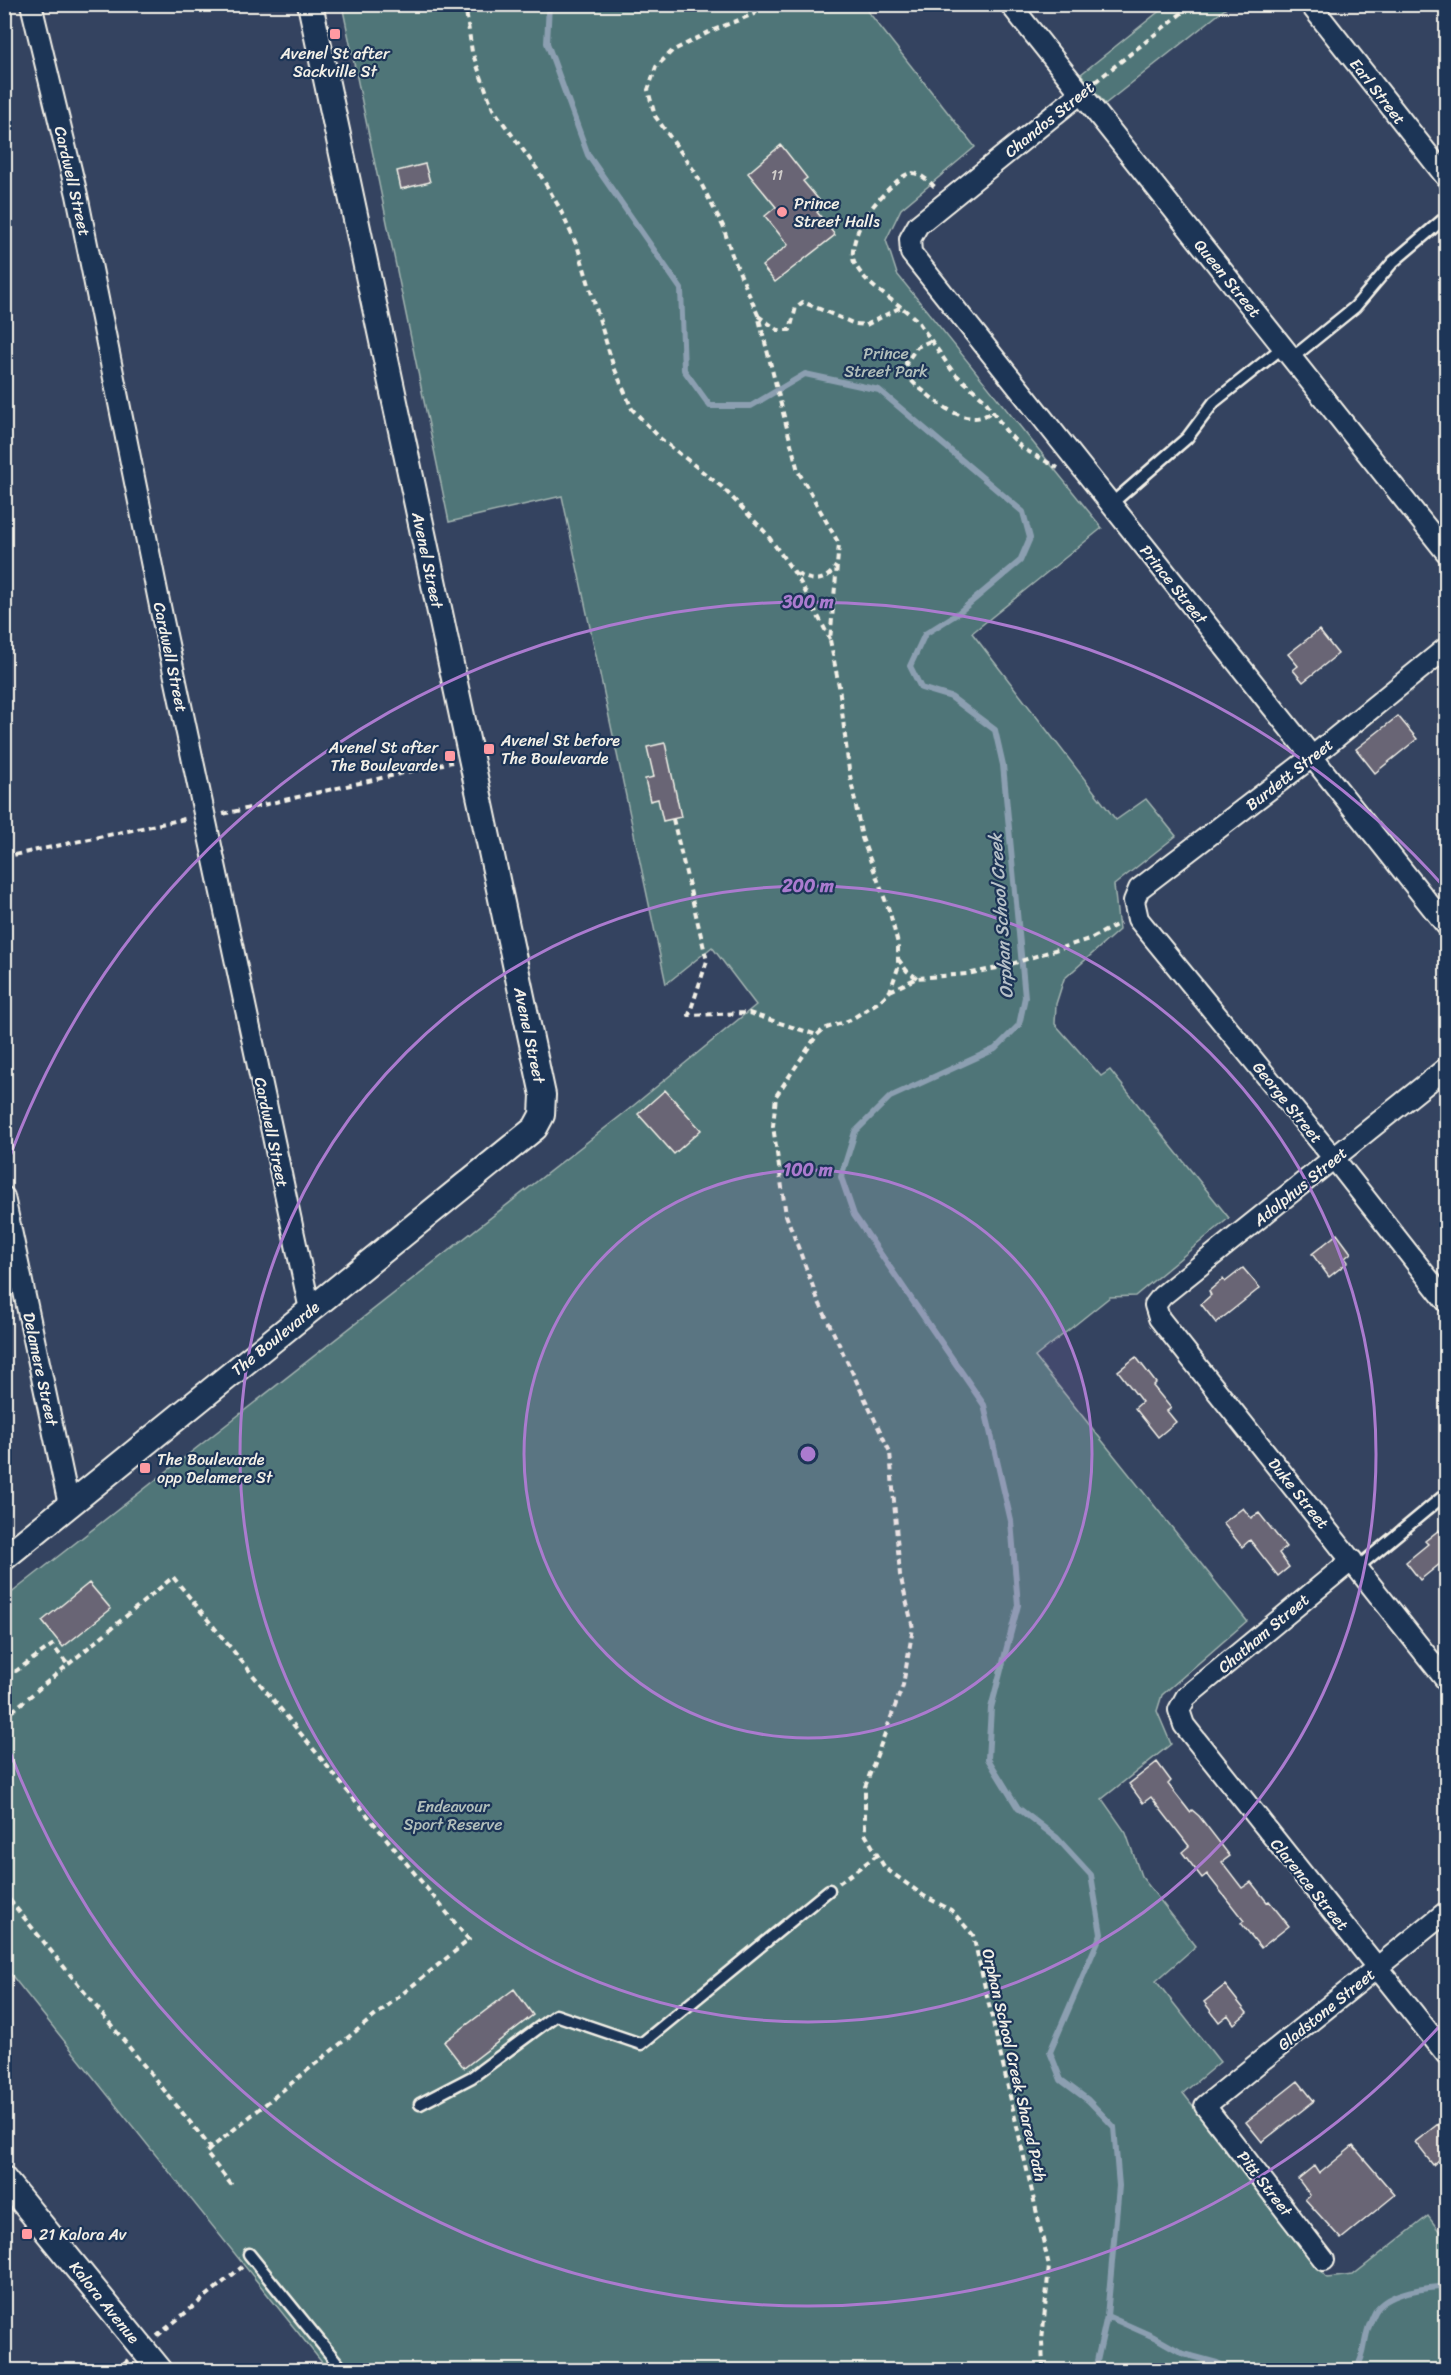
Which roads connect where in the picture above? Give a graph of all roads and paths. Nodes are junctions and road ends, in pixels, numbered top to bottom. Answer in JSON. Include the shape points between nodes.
{"nodes":[{"id":1,"x":31,"y":4,"type":"edge"},
{"id":2,"x":310,"y":4,"type":"edge"},
{"id":3,"x":465,"y":4,"type":"edge"},
{"id":4,"x":765,"y":4,"type":"edge"},
{"id":5,"x":1010,"y":4,"type":"edge"},
{"id":6,"x":1194,"y":4,"type":"edge"},
{"id":7,"x":1310,"y":4,"type":"edge"},
{"id":8,"x":1081,"y":93,"type":"junction"},
{"id":9,"x":1446,"y":177,"type":"edge"},
{"id":10,"x":1446,"y":217,"type":"edge"},
{"id":11,"x":910,"y":239,"type":"joint"},
{"id":12,"x":758,"y":315,"type":"junction"},
{"id":13,"x":930,"y":341,"type":"junction"},
{"id":14,"x":1288,"y":352,"type":"junction"},
{"id":15,"x":992,"y":411,"type":"junction"},
{"id":16,"x":1074,"y":460,"type":"junction"},
{"id":17,"x":1110,"y":505,"type":"junction"},
{"id":18,"x":1446,"y":552,"type":"edge"},
{"id":19,"x":838,"y":563,"type":"junction"},
{"id":20,"x":794,"y":572,"type":"junction"},
{"id":21,"x":830,"y":640,"type":"junction"},
{"id":22,"x":1446,"y":648,"type":"edge"},
{"id":23,"x":1313,"y":756,"type":"junction"},
{"id":24,"x":471,"y":758,"type":"junction"},
{"id":25,"x":205,"y":818,"type":"junction"},
{"id":26,"x":673,"y":819,"type":"dead end"},
{"id":27,"x":4,"y":857,"type":"edge"},
{"id":28,"x":1135,"y":908,"type":"junction"},
{"id":29,"x":1446,"y":925,"type":"edge"},
{"id":30,"x":898,"y":959,"type":"junction"},
{"id":31,"x":917,"y":978,"type":"junction"},
{"id":32,"x":890,"y":991,"type":"junction"},
{"id":33,"x":817,"y":1035,"type":"junction"},
{"id":34,"x":1446,"y":1068,"type":"edge"},
{"id":35,"x":543,"y":1115,"type":"joint"},
{"id":36,"x":1334,"y":1159,"type":"junction"},
{"id":37,"x":4,"y":1197,"type":"edge"},
{"id":38,"x":1446,"y":1301,"type":"edge"},
{"id":39,"x":1155,"y":1305,"type":"joint"},
{"id":40,"x":310,"y":1310,"type":"junction"},
{"id":41,"x":1446,"y":1494,"type":"edge"},
{"id":42,"x":69,"y":1505,"type":"junction"},
{"id":43,"x":4,"y":1558,"type":"edge"},
{"id":44,"x":1355,"y":1564,"type":"junction"},
{"id":45,"x":69,"y":1666,"type":"junction"},
{"id":46,"x":4,"y":1670,"type":"edge"},
{"id":47,"x":1446,"y":1680,"type":"edge"},
{"id":48,"x":1179,"y":1710,"type":"joint"},
{"id":49,"x":4,"y":1718,"type":"edge"},
{"id":50,"x":878,"y":1856,"type":"junction"},
{"id":51,"x":829,"y":1890,"type":"joint"},
{"id":52,"x":4,"y":1893,"type":"edge"},
{"id":53,"x":1446,"y":1912,"type":"edge"},
{"id":54,"x":1377,"y":1968,"type":"junction"},
{"id":55,"x":1446,"y":2054,"type":"edge"},
{"id":56,"x":420,"y":2104,"type":"dead end"},
{"id":57,"x":1205,"y":2106,"type":"joint"},
{"id":58,"x":211,"y":2148,"type":"junction"},
{"id":59,"x":4,"y":2179,"type":"edge"},
{"id":60,"x":234,"y":2188,"type":"dead end"},
{"id":61,"x":250,"y":2256,"type":"joint"},
{"id":62,"x":1324,"y":2260,"type":"dead end"},
{"id":63,"x":142,"y":2348,"type":"junction"},
{"id":64,"x":116,"y":2370,"type":"edge"},
{"id":65,"x":160,"y":2370,"type":"edge"},
{"id":66,"x":344,"y":2370,"type":"edge"},
{"id":67,"x":1043,"y":2370,"type":"edge"}],
"edges":[{"from":1,"to":25,"type":"street","name":"Cardwell Street","via":[[77,195]]},
{"from":2,"to":24,"type":"street","name":"Avenel Street"},
{"from":3,"to":20,"type":"path","via":[[472,52],[493,109],[537,169],[578,248],[614,365],[632,409],[661,439],[722,487],[766,533]]},
{"from":4,"to":12,"type":"path","via":[[754,14],[672,51],[656,67],[648,90],[656,116],[695,172],[723,226]]},
{"from":5,"to":8,"type":"street","name":"Queen Street"},
{"from":6,"to":8,"type":"path","name":"Chandos Street"},
{"from":7,"to":9,"type":"street","name":"Earl Street"},
{"from":8,"to":11,"type":"street","name":"Chandos Street","via":[[918,225]]},
{"from":8,"to":14,"type":"street","name":"Queen Street"},
{"from":10,"to":14,"type":"lane","via":[[1393,262],[1355,307]]},
{"from":11,"to":16,"type":"street","name":"Prince Street","via":[[911,253]]},
{"from":12,"to":13,"type":"path","via":[[778,330],[790,330],[796,307],[803,302],[866,325],[901,307],[917,320]]},
{"from":12,"to":19,"type":"path","via":[[798,471],[839,544]]},
{"from":13,"to":15,"type":"path","via":[[953,372]]},
{"from":13,"to":15,"type":"path","via":[[917,347],[906,363],[912,381],[954,413],[974,418],[985,417]]},
{"from":14,"to":17,"type":"lane","via":[[1214,402],[1187,438]]},
{"from":14,"to":18,"type":"street","name":"Queen Street"},
{"from":15,"to":16,"type":"path","via":[[1022,448],[1048,464],[1061,469]]},
{"from":16,"to":17,"type":"street","name":"Prince Street"},
{"from":17,"to":23,"type":"street","name":"Prince Street"},
{"from":19,"to":20,"type":"path","via":[[831,574],[815,581]]},
{"from":19,"to":21,"type":"path"},
{"from":20,"to":21,"type":"path"},
{"from":21,"to":30,"type":"path","via":[[862,838],[890,913]]},
{"from":22,"to":23,"type":"street","name":"Burdett Street"},
{"from":23,"to":28,"type":"street","name":"Burdett Street","via":[[1139,889]]},
{"from":23,"to":29,"type":"street","name":"Prince Street"},
{"from":24,"to":25,"type":"path"},
{"from":24,"to":35,"type":"street","name":"Avenel Street","via":[[544,1099]]},
{"from":25,"to":27,"type":"path","via":[[185,818]]},
{"from":25,"to":40,"type":"street","name":"Cardwell Street"},
{"from":26,"to":33,"type":"path","via":[[707,961],[689,1015],[749,1013]]},
{"from":28,"to":31,"type":"path","via":[[1092,938],[1066,947],[1002,967]]},
{"from":28,"to":36,"type":"street","name":"George Street","via":[[1138,919]]},
{"from":30,"to":31,"type":"path"},
{"from":30,"to":32,"type":"path"},
{"from":31,"to":32,"type":"path","name":"Orphan School Creek Shared Path"},
{"from":32,"to":33,"type":"path","name":"Orphan School Creek Shared Path","via":[[860,1014]]},
{"from":33,"to":50,"type":"path","name":"Orphan School Creek Shared Path","via":[[776,1096],[773,1126],[786,1215],[818,1300],[890,1452],[900,1575],[913,1628],[903,1685],[865,1787],[865,1834]]},
{"from":34,"to":36,"type":"street","name":"Adolphus Street"},
{"from":35,"to":40,"type":"street","name":"The Boulevarde","via":[[535,1128]]},
{"from":36,"to":38,"type":"street","name":"George Street"},
{"from":36,"to":39,"type":"street","name":"Adolphus Street"},
{"from":37,"to":42,"type":"street","name":"Delamere Street"},
{"from":39,"to":44,"type":"street","name":"Duke Street","via":[[1160,1318]]},
{"from":40,"to":42,"type":"street","name":"The Boulevarde"},
{"from":41,"to":44,"type":"lane","name":"Chatham Street"},
{"from":42,"to":43,"type":"street","name":"The Boulevarde"},
{"from":44,"to":47,"type":"street","name":"Duke Street"},
{"from":44,"to":48,"type":"street","name":"Chatham Street","via":[[1186,1696]]},
{"from":45,"to":46,"type":"path","via":[[52,1646],[16,1671]]},
{"from":45,"to":49,"type":"path"},
{"from":45,"to":58,"type":"path","via":[[173,1577],[470,1940]]},
{"from":48,"to":54,"type":"street","name":"Clarence Street","via":[[1184,1725]]},
{"from":50,"to":51,"type":"path"},
{"from":50,"to":67,"type":"path","name":"Orphan School Creek Shared Path","via":[[885,1868],[951,1910],[973,1935],[1049,2266]]},
{"from":51,"to":56,"type":"lane","via":[[640,2044],[556,2015],[472,2077]]},
{"from":52,"to":58,"type":"path"},
{"from":53,"to":54,"type":"street","name":"Gladstone Street"},
{"from":54,"to":55,"type":"street","name":"Clarence Street"},
{"from":54,"to":57,"type":"street","name":"Gladstone Street"},
{"from":57,"to":62,"type":"street","name":"Pitt Street"},
{"from":58,"to":60,"type":"path","via":[[206,2153]]},
{"from":59,"to":63,"type":"street","name":"Kalora Avenue"},
{"from":61,"to":63,"type":"path"},
{"from":61,"to":66,"type":"lane"},
{"from":63,"to":64,"type":"path"},
{"from":63,"to":65,"type":"street","name":"Kalora Avenue"}]}
